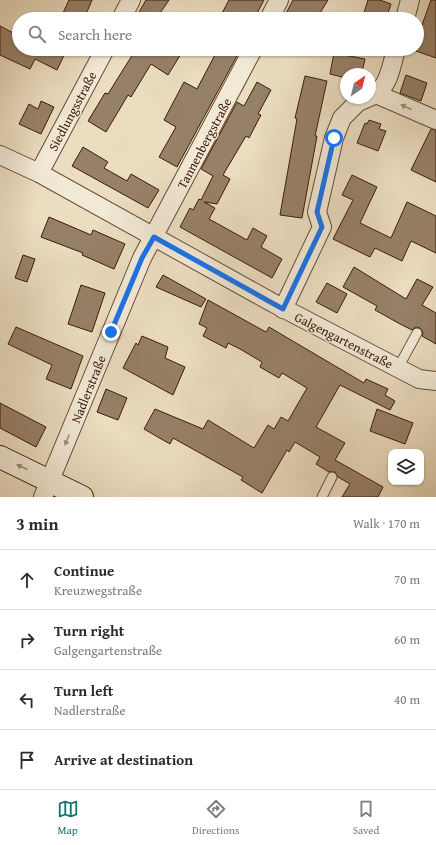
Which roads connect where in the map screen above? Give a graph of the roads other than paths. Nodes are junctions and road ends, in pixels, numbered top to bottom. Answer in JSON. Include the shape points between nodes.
{"nodes":[{"id":1,"x":131,"y":0,"type":"edge"},
{"id":2,"x":279,"y":0,"type":"edge"},
{"id":3,"x":410,"y":0,"type":"edge"},
{"id":4,"x":125,"y":12,"type":"edge"},
{"id":5,"x":273,"y":12,"type":"edge"},
{"id":6,"x":406,"y":12,"type":"edge"},
{"id":7,"x":101,"y":56,"type":"edge"},
{"id":8,"x":249,"y":56,"type":"edge"},
{"id":9,"x":394,"y":56,"type":"edge"},
{"id":10,"x":376,"y":92,"type":"edge"},
{"id":11,"x":376,"y":98,"type":"edge"},
{"id":12,"x":356,"y":104,"type":"edge"},
{"id":13,"x":436,"y":120,"type":"edge"},
{"id":14,"x":0,"y":155,"type":"edge"},
{"id":15,"x":39,"y":173,"type":"junction"},
{"id":16,"x":154,"y":237,"type":"junction"},
{"id":17,"x":283,"y":309,"type":"junction"},
{"id":18,"x":417,"y":333,"type":"dead end"},
{"id":19,"x":398,"y":368,"type":"junction"},
{"id":20,"x":436,"y":382,"type":"edge"},
{"id":21,"x":0,"y":457,"type":"edge"},
{"id":22,"x":332,"y":477,"type":"dead end"},
{"id":23,"x":47,"y":489,"type":"edge"},
{"id":24,"x":82,"y":497,"type":"edge"},
{"id":25,"x":322,"y":497,"type":"edge"}],
"edges":[{"from":1,"to":4,"type":"street"},
{"from":2,"to":5,"type":"street"},
{"from":3,"to":6,"type":"street"},
{"from":7,"to":15,"type":"street","name":"Siedlungsstraße"},
{"from":8,"to":16,"type":"street","name":"Tannenbergstraße"},
{"from":9,"to":10,"type":"street","via":[[388,82]]},
{"from":13,"to":11,"type":"street","one_way":true},
{"from":12,"to":17,"type":"street","via":[[342,118],[334,138],[317,212],[322,227]]},
{"from":14,"to":15,"type":"street","name":"Galgengartenstraße"},
{"from":15,"to":16,"type":"street","name":"Galgengartenstraße"},
{"from":16,"to":17,"type":"street","name":"Galgengartenstraße"},
{"from":16,"to":23,"type":"street","name":"Nadlerstraße","one_way":true,"via":[[139,265]]},
{"from":17,"to":19,"type":"street","name":"Galgengartenstraße"},
{"from":18,"to":19,"type":"lane"},
{"from":19,"to":20,"type":"street","name":"Galgengartenstraße","via":[[419,379]]},
{"from":23,"to":21,"type":"main road","one_way":true},
{"from":22,"to":25,"type":"lane"},
{"from":23,"to":24,"type":"main road"}]}
